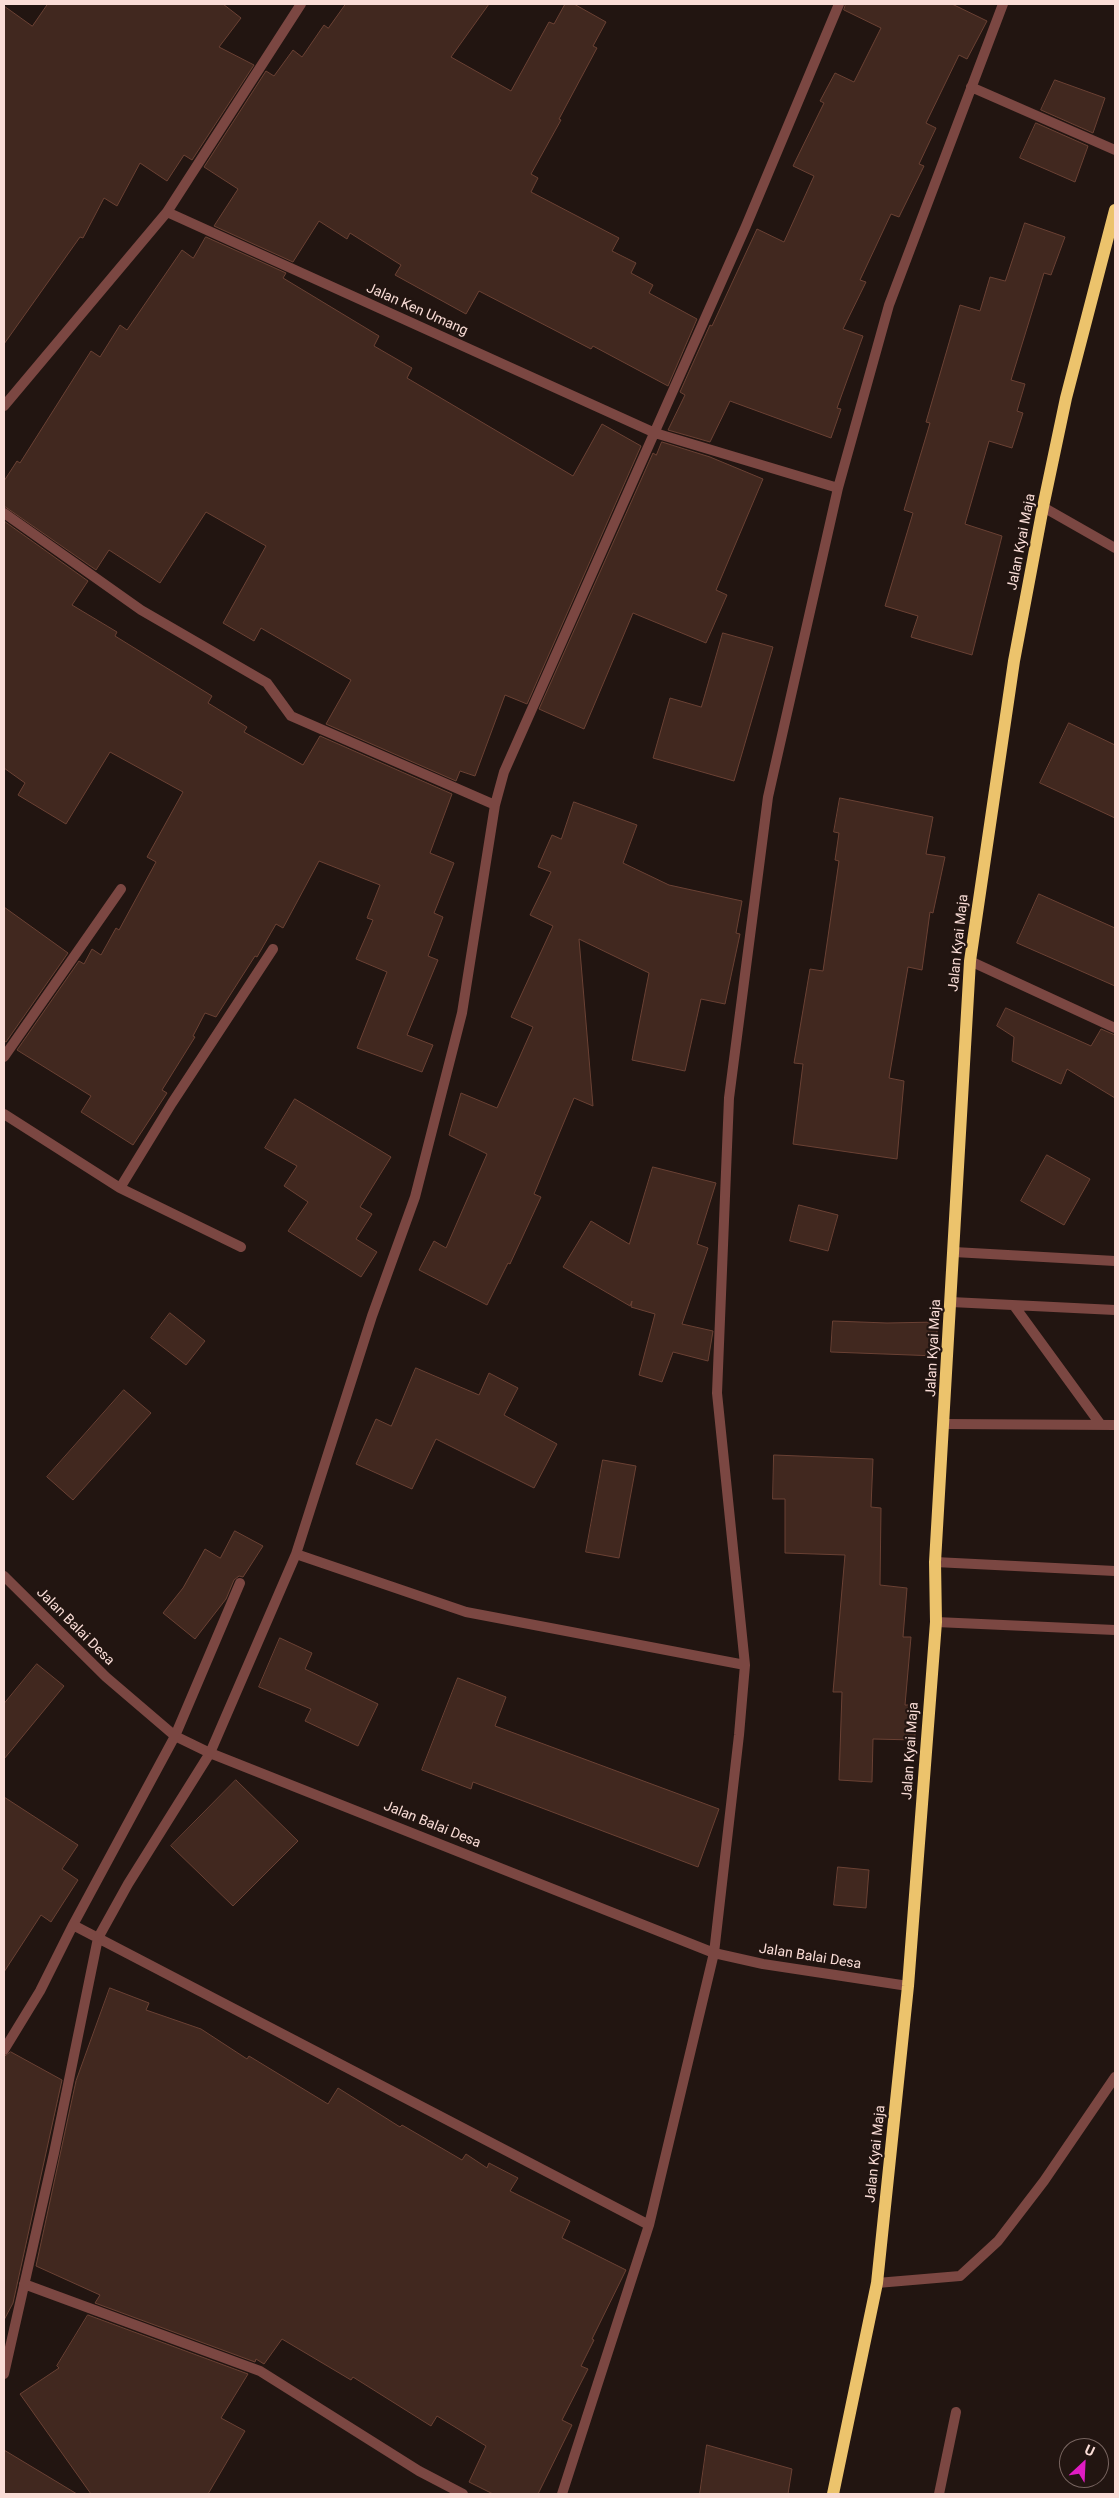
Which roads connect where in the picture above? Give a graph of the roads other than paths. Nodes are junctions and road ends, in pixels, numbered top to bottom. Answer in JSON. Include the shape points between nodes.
{"nodes":[{"id":1,"x":301,"y":4,"type":"edge"},
{"id":2,"x":839,"y":4,"type":"edge"},
{"id":3,"x":1003,"y":4,"type":"edge"},
{"id":4,"x":971,"y":87,"type":"junction"},
{"id":5,"x":1112,"y":149,"type":"edge"},
{"id":6,"x":1115,"y":210,"type":"edge"},
{"id":7,"x":167,"y":212,"type":"junction"},
{"id":8,"x":4,"y":406,"type":"edge"},
{"id":9,"x":655,"y":433,"type":"junction"},
{"id":10,"x":838,"y":488,"type":"junction"},
{"id":11,"x":1043,"y":507,"type":"junction"},
{"id":12,"x":4,"y":513,"type":"edge"},
{"id":13,"x":1115,"y":548,"type":"edge"},
{"id":14,"x":495,"y":805,"type":"junction"},
{"id":15,"x":122,"y":889,"type":"dead end"},
{"id":16,"x":273,"y":949,"type":"dead end"},
{"id":17,"x":970,"y":961,"type":"junction"},
{"id":18,"x":1115,"y":1028,"type":"edge"},
{"id":19,"x":4,"y":1057,"type":"edge"},
{"id":20,"x":4,"y":1114,"type":"edge"},
{"id":21,"x":120,"y":1188,"type":"junction"},
{"id":22,"x":241,"y":1247,"type":"dead end"},
{"id":23,"x":954,"y":1252,"type":"junction"},
{"id":24,"x":1115,"y":1261,"type":"edge"},
{"id":25,"x":951,"y":1302,"type":"junction"},
{"id":26,"x":1015,"y":1307,"type":"junction"},
{"id":27,"x":1115,"y":1310,"type":"edge"},
{"id":28,"x":944,"y":1424,"type":"junction"},
{"id":29,"x":1101,"y":1425,"type":"junction"},
{"id":30,"x":1115,"y":1425,"type":"edge"},
{"id":31,"x":296,"y":1554,"type":"junction"},
{"id":32,"x":935,"y":1568,"type":"junction"},
{"id":33,"x":1115,"y":1571,"type":"edge"},
{"id":34,"x":4,"y":1576,"type":"edge"},
{"id":35,"x":240,"y":1583,"type":"dead end"},
{"id":36,"x":936,"y":1622,"type":"junction"},
{"id":37,"x":1115,"y":1630,"type":"edge"},
{"id":38,"x":744,"y":1665,"type":"junction"},
{"id":39,"x":175,"y":1736,"type":"junction"},
{"id":40,"x":210,"y":1753,"type":"junction"},
{"id":41,"x":76,"y":1927,"type":"junction"},
{"id":42,"x":95,"y":1937,"type":"junction"},
{"id":43,"x":714,"y":1953,"type":"junction"},
{"id":44,"x":908,"y":1986,"type":"junction"},
{"id":45,"x":4,"y":2050,"type":"edge"},
{"id":46,"x":1115,"y":2077,"type":"edge"},
{"id":47,"x":649,"y":2225,"type":"junction"},
{"id":48,"x":877,"y":2283,"type":"junction"},
{"id":49,"x":24,"y":2284,"type":"junction"},
{"id":50,"x":4,"y":2374,"type":"edge"},
{"id":51,"x":956,"y":2412,"type":"dead end"},
{"id":52,"x":463,"y":2494,"type":"edge"},
{"id":53,"x":562,"y":2494,"type":"edge"},
{"id":54,"x":833,"y":2494,"type":"edge"},
{"id":55,"x":939,"y":2494,"type":"edge"}],
"edges":[{"from":1,"to":7,"type":"street"},
{"from":2,"to":9,"type":"street"},
{"from":3,"to":4,"type":"street"},
{"from":4,"to":5,"type":"street"},
{"from":4,"to":10,"type":"street","via":[[889,305]]},
{"from":6,"to":11,"type":"main road","name":"Jalan Kyai Maja","via":[[1066,398]]},
{"from":7,"to":8,"type":"street"},
{"from":7,"to":9,"type":"street","name":"Jalan Ken Umang"},
{"from":9,"to":10,"type":"street","name":"Jalan Ken Umang"},
{"from":9,"to":14,"type":"street","via":[[504,772]]},
{"from":10,"to":38,"type":"street","via":[[768,797],[729,1098],[718,1392]]},
{"from":11,"to":13,"type":"street"},
{"from":11,"to":17,"type":"main road","name":"Jalan Kyai Maja","via":[[1013,670]]},
{"from":12,"to":14,"type":"street","via":[[141,610],[267,683],[291,716]]},
{"from":14,"to":31,"type":"street","via":[[462,1012],[415,1197],[372,1316]]},
{"from":15,"to":19,"type":"street"},
{"from":16,"to":21,"type":"street"},
{"from":17,"to":18,"type":"street"},
{"from":17,"to":23,"type":"main road","name":"Jalan Kyai Maja"},
{"from":20,"to":21,"type":"street"},
{"from":21,"to":22,"type":"street"},
{"from":23,"to":24,"type":"street"},
{"from":23,"to":25,"type":"main road","name":"Jalan Kyai Maja"},
{"from":25,"to":26,"type":"street"},
{"from":25,"to":28,"type":"main road","name":"Jalan Kyai Maja"},
{"from":26,"to":27,"type":"street"},
{"from":26,"to":29,"type":"street"},
{"from":28,"to":29,"type":"street"},
{"from":28,"to":32,"type":"main road","name":"Jalan Kyai Maja"},
{"from":29,"to":30,"type":"street"},
{"from":31,"to":38,"type":"street","via":[[466,1612]]},
{"from":31,"to":40,"type":"street"},
{"from":32,"to":33,"type":"street"},
{"from":32,"to":36,"type":"main road","name":"Jalan Kyai Maja"},
{"from":34,"to":39,"type":"street","name":"Jalan Balai Desa","via":[[106,1677]]},
{"from":35,"to":39,"type":"street"},
{"from":36,"to":37,"type":"street"},
{"from":36,"to":44,"type":"main road","name":"Jalan Kyai Maja"},
{"from":38,"to":43,"type":"street"},
{"from":39,"to":40,"type":"street","name":"Jalan Balai Desa"},
{"from":39,"to":41,"type":"street"},
{"from":40,"to":42,"type":"street"},
{"from":40,"to":43,"type":"street","name":"Jalan Balai Desa"},
{"from":41,"to":42,"type":"street"},
{"from":41,"to":45,"type":"street"},
{"from":42,"to":47,"type":"street"},
{"from":42,"to":49,"type":"street"},
{"from":43,"to":44,"type":"street","name":"Jalan Balai Desa","via":[[763,1964]]},
{"from":43,"to":47,"type":"street"},
{"from":44,"to":48,"type":"main road","name":"Jalan Kyai Maja"},
{"from":46,"to":48,"type":"street","via":[[998,2241],[960,2276]]},
{"from":47,"to":53,"type":"street"},
{"from":48,"to":54,"type":"main road","name":"Jalan Kyai Maja"},
{"from":49,"to":50,"type":"street"},
{"from":49,"to":52,"type":"street","via":[[260,2372],[419,2471]]},
{"from":51,"to":55,"type":"street"}]}
